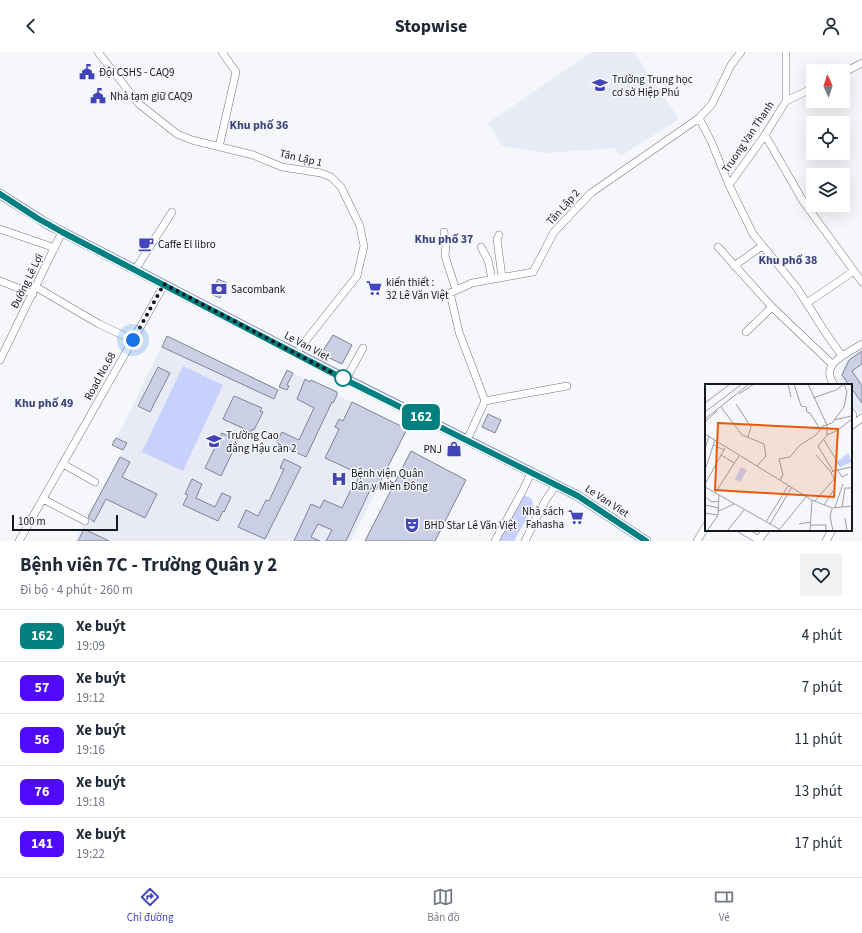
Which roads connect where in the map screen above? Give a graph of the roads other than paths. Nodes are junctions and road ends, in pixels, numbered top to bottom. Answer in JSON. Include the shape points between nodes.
{"nodes":[{"id":1,"x":98,"y":52,"type":"edge"},
{"id":2,"x":222,"y":52,"type":"edge"},
{"id":3,"x":730,"y":52,"type":"edge"},
{"id":4,"x":786,"y":52,"type":"edge"},
{"id":5,"x":738,"y":55,"type":"edge"},
{"id":6,"x":862,"y":64,"type":"edge"},
{"id":7,"x":850,"y":70,"type":"edge"},
{"id":8,"x":806,"y":91,"type":"edge"},
{"id":9,"x":786,"y":101,"type":"junction"},
{"id":10,"x":698,"y":118,"type":"junction"},
{"id":11,"x":765,"y":135,"type":"junction"},
{"id":12,"x":219,"y":146,"type":"junction"},
{"id":13,"x":729,"y":185,"type":"junction"},
{"id":14,"x":0,"y":194,"type":"edge"},
{"id":15,"x":172,"y":212,"type":"dead end"},
{"id":16,"x":0,"y":229,"type":"edge"},
{"id":17,"x":62,"y":232,"type":"junction"},
{"id":18,"x":444,"y":232,"type":"dead end"},
{"id":19,"x":499,"y":235,"type":"dead end"},
{"id":20,"x":762,"y":246,"type":"junction"},
{"id":21,"x":481,"y":247,"type":"dead end"},
{"id":22,"x":718,"y":247,"type":"dead end"},
{"id":23,"x":55,"y":248,"type":"junction"},
{"id":24,"x":734,"y":266,"type":"junction"},
{"id":25,"x":135,"y":270,"type":"junction"},
{"id":26,"x":854,"y":271,"type":"junction"},
{"id":27,"x":502,"y":277,"type":"junction"},
{"id":28,"x":492,"y":279,"type":"junction"},
{"id":29,"x":0,"y":281,"type":"edge"},
{"id":30,"x":862,"y":282,"type":"edge"},
{"id":31,"x":164,"y":284,"type":"junction"},
{"id":32,"x":34,"y":290,"type":"junction"},
{"id":33,"x":456,"y":290,"type":"junction"},
{"id":34,"x":807,"y":303,"type":"junction"},
{"id":35,"x":772,"y":307,"type":"junction"},
{"id":36,"x":746,"y":332,"type":"dead end"},
{"id":37,"x":133,"y":340,"type":"junction"},
{"id":38,"x":862,"y":344,"type":"edge"},
{"id":39,"x":363,"y":348,"type":"dead end"},
{"id":40,"x":296,"y":353,"type":"junction"},
{"id":41,"x":842,"y":356,"type":"junction"},
{"id":42,"x":0,"y":360,"type":"edge"},
{"id":43,"x":832,"y":364,"type":"junction"},
{"id":44,"x":346,"y":380,"type":"junction"},
{"id":45,"x":833,"y":384,"type":"edge"},
{"id":46,"x":567,"y":386,"type":"dead end"},
{"id":47,"x":485,"y":401,"type":"junction"},
{"id":48,"x":862,"y":418,"type":"edge"},
{"id":49,"x":852,"y":425,"type":"edge"},
{"id":50,"x":467,"y":440,"type":"junction"},
{"id":51,"x":63,"y":464,"type":"junction"},
{"id":52,"x":531,"y":473,"type":"junction"},
{"id":53,"x":95,"y":482,"type":"dead end"},
{"id":54,"x":556,"y":485,"type":"junction"},
{"id":55,"x":43,"y":499,"type":"junction"},
{"id":56,"x":85,"y":521,"type":"dead end"},
{"id":57,"x":705,"y":528,"type":"edge"},
{"id":58,"x":744,"y":531,"type":"edge"},
{"id":59,"x":765,"y":531,"type":"edge"},
{"id":60,"x":831,"y":531,"type":"edge"},
{"id":61,"x":758,"y":540,"type":"edge"},
{"id":62,"x":20,"y":541,"type":"edge"},
{"id":63,"x":495,"y":541,"type":"edge"},
{"id":64,"x":525,"y":541,"type":"edge"},
{"id":65,"x":646,"y":541,"type":"edge"},
{"id":66,"x":697,"y":541,"type":"edge"},
{"id":67,"x":826,"y":541,"type":"edge"}],
"edges":[{"from":1,"to":12,"type":"street","name":"Tân Lập 1","via":[[139,104],[157,119],[177,134]]},
{"from":2,"to":12,"type":"street","via":[[236,72]]},
{"from":3,"to":5,"type":"street"},
{"from":4,"to":9,"type":"street","name":"Truong Van Thanh"},
{"from":5,"to":10,"type":"street","name":"Tân Lập 2","via":[[712,104]]},
{"from":6,"to":7,"type":"street"},
{"from":8,"to":9,"type":"street"},
{"from":9,"to":11,"type":"street","name":"Truong Van Thanh"},
{"from":10,"to":13,"type":"street","via":[[711,141]]},
{"from":10,"to":27,"type":"street","name":"Tân Lập 2","via":[[591,193],[554,232],[533,272]]},
{"from":11,"to":13,"type":"street","name":"Truong Van Thanh"},
{"from":11,"to":26,"type":"street","via":[[803,201]]},
{"from":12,"to":40,"type":"street","name":"Tân Lập 1","via":[[253,155],[282,167],[331,177],[341,186],[360,226],[364,246],[357,276]]},
{"from":13,"to":20,"type":"street","name":"Truong Van Thanh","via":[[753,234]]},
{"from":14,"to":17,"type":"main road","name":"Le Van Viet"},
{"from":15,"to":25,"type":"street"},
{"from":16,"to":23,"type":"street"},
{"from":17,"to":23,"type":"street","name":"Đường Lê Lợi"},
{"from":17,"to":25,"type":"main road","name":"Le Van Viet"},
{"from":18,"to":33,"type":"street","via":[[445,256]]},
{"from":19,"to":27,"type":"street","via":[[497,239]]},
{"from":20,"to":24,"type":"street"},
{"from":20,"to":34,"type":"street","name":"Truong Van Thanh","via":[[798,288]]},
{"from":21,"to":28,"type":"street","via":[[488,260]]},
{"from":22,"to":24,"type":"street"},
{"from":23,"to":32,"type":"street","name":"Đường Lê Lợi"},
{"from":24,"to":35,"type":"street"},
{"from":25,"to":31,"type":"main road","name":"Le Van Viet"},
{"from":26,"to":30,"type":"street"},
{"from":26,"to":34,"type":"street"},
{"from":27,"to":28,"type":"street","name":"Tân Lập 2"},
{"from":28,"to":33,"type":"street","name":"Tân Lập 2","via":[[472,283]]},
{"from":29,"to":32,"type":"street"},
{"from":31,"to":37,"type":"street","name":"Road No.68"},
{"from":31,"to":40,"type":"main road","name":"Le Van Viet"},
{"from":32,"to":37,"type":"street"},
{"from":32,"to":42,"type":"street","name":"Đường Lê Lợi"},
{"from":33,"to":47,"type":"street","via":[[450,293],[459,332]]},
{"from":34,"to":41,"type":"street","name":"Truong Van Thanh"},
{"from":35,"to":36,"type":"street"},
{"from":35,"to":43,"type":"street"},
{"from":37,"to":51,"type":"street","name":"Road No.68"},
{"from":38,"to":41,"type":"street"},
{"from":39,"to":44,"type":"street"},
{"from":40,"to":44,"type":"main road","name":"Le Van Viet"},
{"from":41,"to":43,"type":"street"},
{"from":43,"to":45,"type":"street","via":[[829,374]]},
{"from":44,"to":50,"type":"main road","name":"Le Van Viet"},
{"from":46,"to":47,"type":"street"},
{"from":47,"to":50,"type":"street"},
{"from":48,"to":49,"type":"street"},
{"from":50,"to":52,"type":"main road","name":"Le Van Viet"},
{"from":51,"to":53,"type":"street"},
{"from":51,"to":55,"type":"street","name":"Road No.68"},
{"from":52,"to":54,"type":"main road","name":"Le Van Viet"},
{"from":52,"to":63,"type":"street"},
{"from":54,"to":64,"type":"street"},
{"from":54,"to":65,"type":"main road","name":"Le Van Viet","via":[[578,496]]},
{"from":55,"to":56,"type":"street"},
{"from":55,"to":62,"type":"street","name":"Road No.68"},
{"from":57,"to":66,"type":"street"},
{"from":58,"to":61,"type":"street"},
{"from":59,"to":61,"type":"street"},
{"from":60,"to":67,"type":"street"}]}
